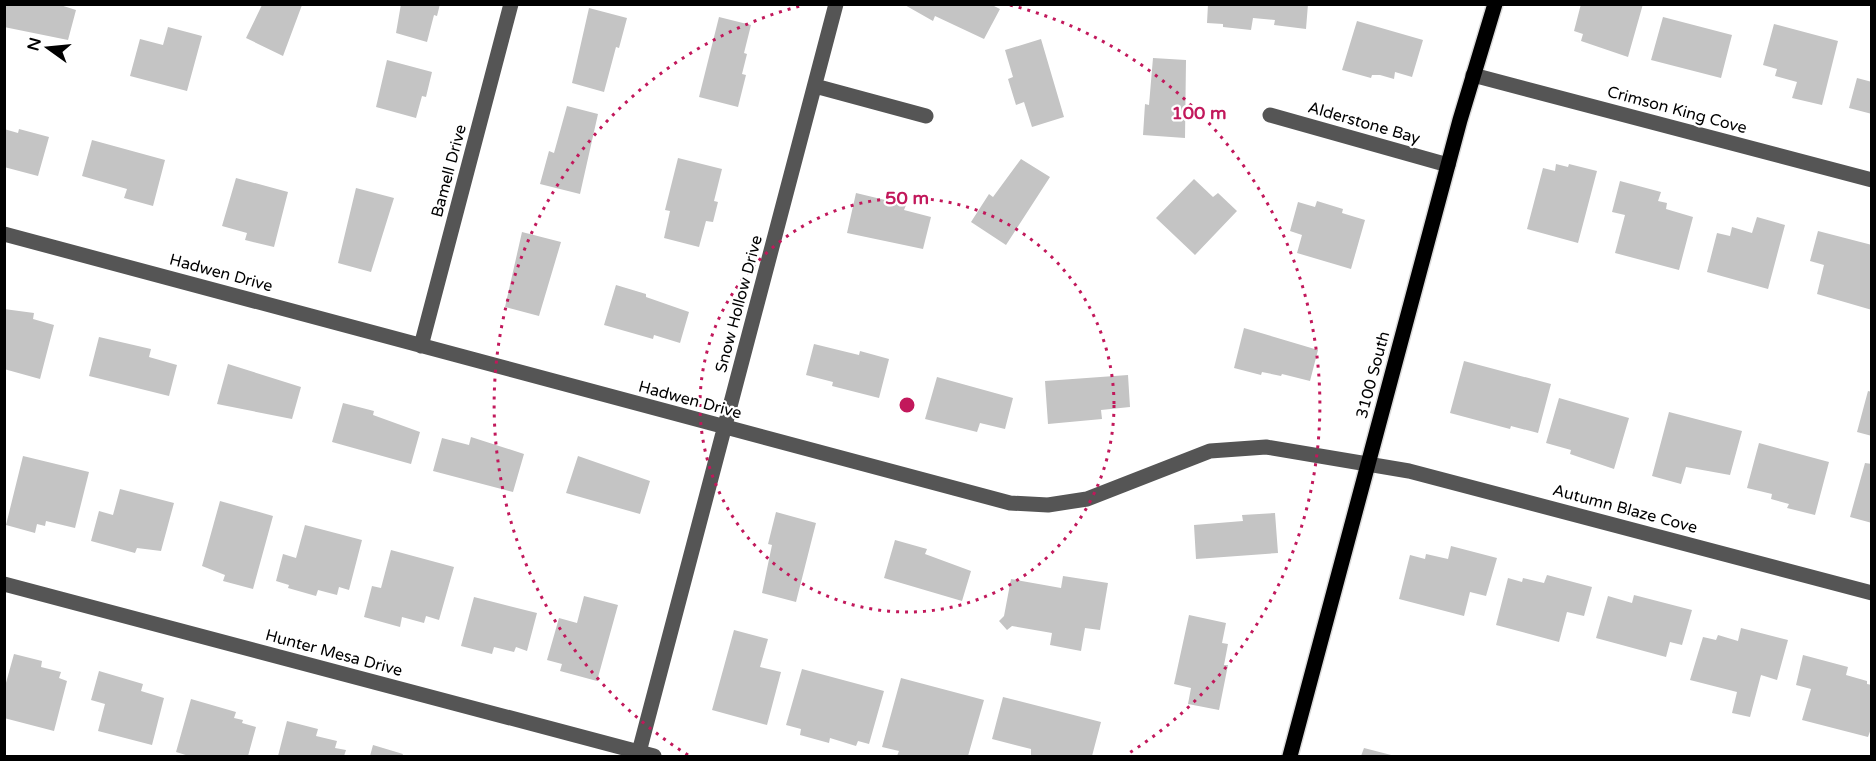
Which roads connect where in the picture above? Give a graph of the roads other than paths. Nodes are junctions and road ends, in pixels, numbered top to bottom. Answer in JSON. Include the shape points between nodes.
{"nodes":[{"id":1,"x":511,"y":4,"type":"edge"},
{"id":2,"x":836,"y":4,"type":"edge"},
{"id":3,"x":1495,"y":4,"type":"edge"},
{"id":4,"x":1473,"y":75,"type":"junction"},
{"id":5,"x":814,"y":86,"type":"junction"},
{"id":6,"x":926,"y":116,"type":"dead end"},
{"id":7,"x":1270,"y":116,"type":"dead end"},
{"id":8,"x":1448,"y":165,"type":"junction"},
{"id":9,"x":1872,"y":180,"type":"edge"},
{"id":10,"x":4,"y":234,"type":"edge"},
{"id":11,"x":422,"y":346,"type":"junction"},
{"id":12,"x":724,"y":428,"type":"junction"},
{"id":13,"x":1368,"y":465,"type":"junction"},
{"id":14,"x":4,"y":584,"type":"edge"},
{"id":15,"x":1872,"y":593,"type":"edge"},
{"id":16,"x":639,"y":752,"type":"junction"},
{"id":17,"x":654,"y":756,"type":"edge"},
{"id":18,"x":1290,"y":756,"type":"edge"}],
"edges":[{"from":1,"to":11,"type":"street","name":"Bamell Drive"},
{"from":2,"to":5,"type":"street","name":"Snow Hollow Drive"},
{"from":3,"to":4,"type":"main road","name":"3100 South"},
{"from":4,"to":8,"type":"main road","name":"3100 South"},
{"from":4,"to":9,"type":"street","name":"Crimson King Cove"},
{"from":5,"to":6,"type":"street"},
{"from":5,"to":12,"type":"street","name":"Snow Hollow Drive"},
{"from":7,"to":8,"type":"street","name":"Alderstone Bay"},
{"from":8,"to":13,"type":"main road","name":"3100 South"},
{"from":10,"to":11,"type":"street","name":"Hadwen Drive"},
{"from":11,"to":12,"type":"street","name":"Hadwen Drive"},
{"from":12,"to":13,"type":"street","name":"Hadwen Drive","via":[[989,498],[1029,505],[1087,500],[1193,457],[1229,448],[1266,447]]},
{"from":12,"to":16,"type":"street","name":"Snow Hollow Drive"},
{"from":13,"to":15,"type":"street","name":"Autumn Blaze Cove","via":[[1409,471]]},
{"from":13,"to":18,"type":"main road","name":"3100 South"},
{"from":14,"to":16,"type":"street","name":"Hunter Mesa Drive"},
{"from":16,"to":17,"type":"street","name":"Hunter Mesa Drive"}]}
